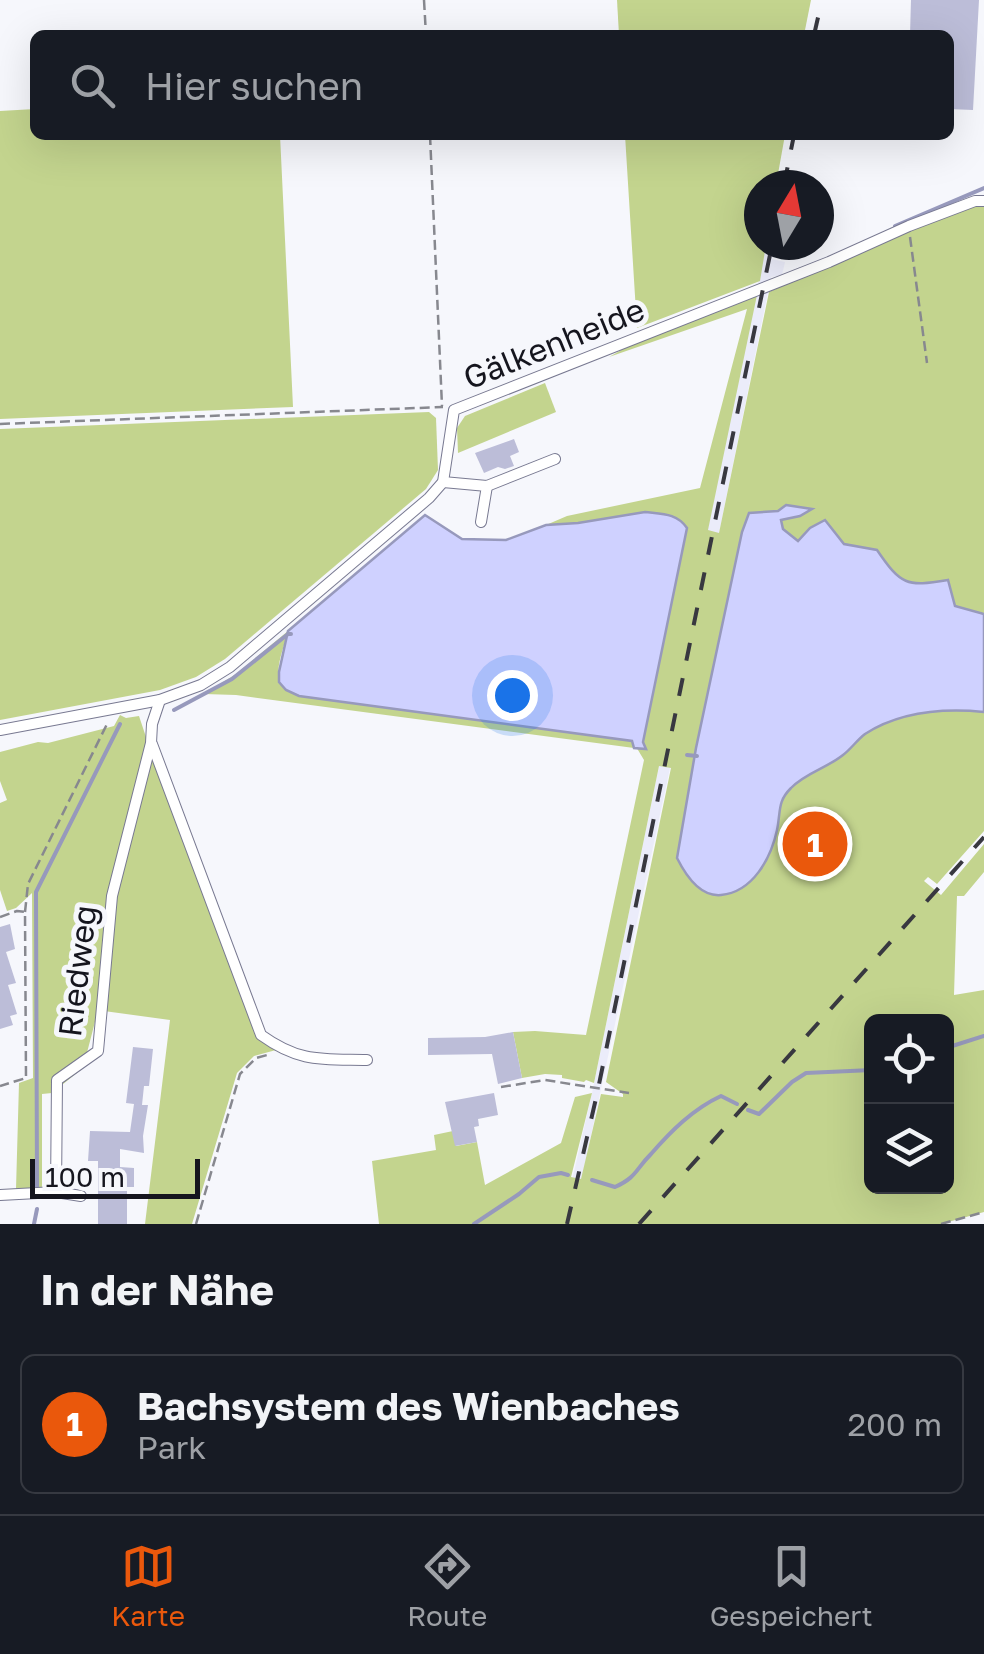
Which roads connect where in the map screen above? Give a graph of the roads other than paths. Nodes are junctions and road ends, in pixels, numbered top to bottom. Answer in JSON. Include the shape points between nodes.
{"nodes":[{"id":1,"x":984,"y":201,"type":"edge"},
{"id":2,"x":554,"y":458,"type":"dead end"},
{"id":3,"x":443,"y":482,"type":"junction"},
{"id":4,"x":486,"y":486,"type":"junction"},
{"id":5,"x":481,"y":522,"type":"dead end"},
{"id":6,"x":160,"y":700,"type":"junction"},
{"id":7,"x":142,"y":703,"type":"junction"},
{"id":8,"x":152,"y":724,"type":"junction"},
{"id":9,"x":0,"y":730,"type":"edge"},
{"id":10,"x":151,"y":742,"type":"junction"},
{"id":11,"x":368,"y":1060,"type":"dead end"},
{"id":12,"x":56,"y":1192,"type":"junction"},
{"id":13,"x":0,"y":1195,"type":"edge"},
{"id":14,"x":82,"y":1196,"type":"dead end"}],
"edges":[{"from":1,"to":3,"type":"street","name":"Gälkenheide","via":[[448,408]]},
{"from":2,"to":4,"type":"street"},
{"from":3,"to":4,"type":"street"},
{"from":3,"to":6,"type":"street","via":[[230,666]]},
{"from":4,"to":5,"type":"street"},
{"from":6,"to":7,"type":"street"},
{"from":6,"to":8,"type":"street","name":"Riedweg"},
{"from":7,"to":8,"type":"street","name":"Riedweg"},
{"from":7,"to":9,"type":"street"},
{"from":8,"to":10,"type":"street","name":"Riedweg"},
{"from":10,"to":11,"type":"street","name":"Riedweg","via":[[261,1035],[308,1058]]},
{"from":10,"to":12,"type":"street","name":"Riedweg","via":[[112,896],[98,1051],[56,1080]]},
{"from":12,"to":13,"type":"street"},
{"from":12,"to":14,"type":"street"}]}
